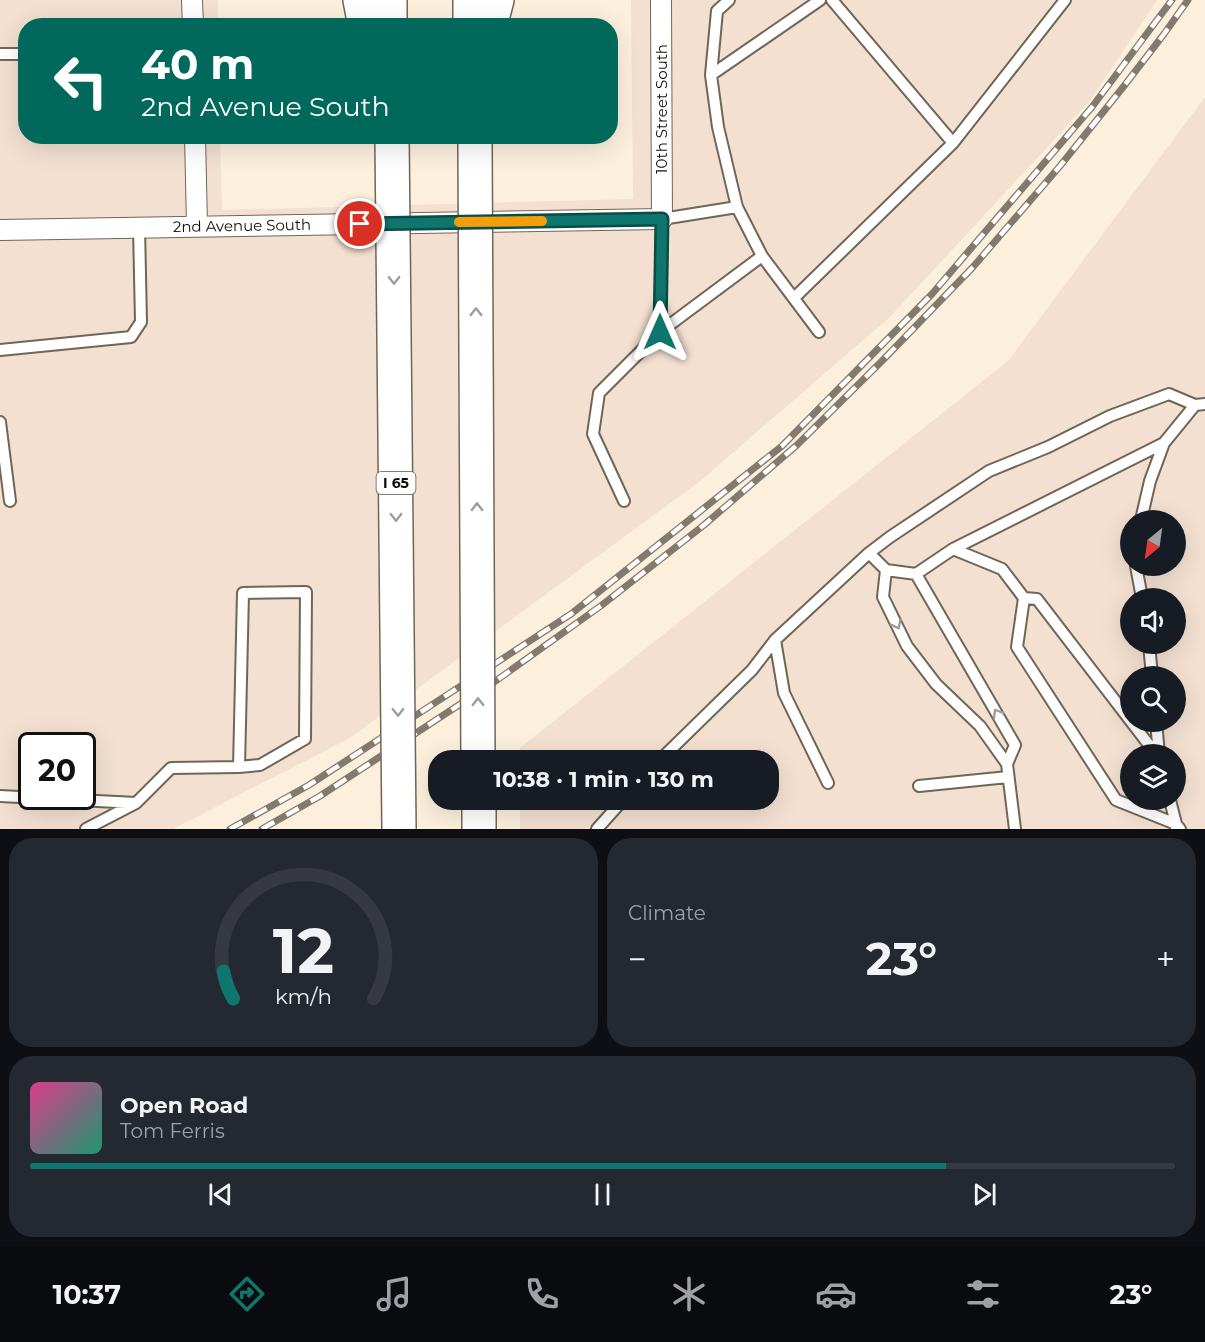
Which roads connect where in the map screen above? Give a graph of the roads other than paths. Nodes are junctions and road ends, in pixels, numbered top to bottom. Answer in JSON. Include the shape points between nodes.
{"nodes":[{"id":1,"x":192,"y":0,"type":"edge"},
{"id":2,"x":360,"y":0,"type":"edge"},
{"id":3,"x":390,"y":0,"type":"edge"},
{"id":4,"x":470,"y":0,"type":"edge"},
{"id":5,"x":497,"y":0,"type":"edge"},
{"id":6,"x":661,"y":0,"type":"edge"},
{"id":7,"x":729,"y":0,"type":"edge"},
{"id":8,"x":820,"y":0,"type":"edge"},
{"id":9,"x":832,"y":0,"type":"edge"},
{"id":10,"x":1065,"y":0,"type":"edge"},
{"id":11,"x":193,"y":18,"type":"edge"},
{"id":12,"x":363,"y":18,"type":"edge"},
{"id":13,"x":390,"y":18,"type":"edge"},
{"id":14,"x":470,"y":18,"type":"edge"},
{"id":15,"x":492,"y":18,"type":"edge"},
{"id":16,"x":0,"y":54,"type":"edge"},
{"id":17,"x":18,"y":54,"type":"edge"},
{"id":18,"x":711,"y":75,"type":"junction"},
{"id":19,"x":953,"y":143,"type":"junction"},
{"id":20,"x":195,"y":144,"type":"edge"},
{"id":21,"x":392,"y":144,"type":"edge"},
{"id":22,"x":475,"y":144,"type":"edge"},
{"id":23,"x":737,"y":207,"type":"junction"},
{"id":24,"x":662,"y":219,"type":"junction"},
{"id":25,"x":197,"y":226,"type":"junction"},
{"id":26,"x":139,"y":227,"type":"junction"},
{"id":27,"x":0,"y":230,"type":"edge"},
{"id":28,"x":762,"y":256,"type":"junction"},
{"id":29,"x":794,"y":298,"type":"junction"},
{"id":30,"x":660,"y":332,"type":"junction"},
{"id":31,"x":819,"y":333,"type":"dead end"},
{"id":32,"x":0,"y":350,"type":"edge"},
{"id":33,"x":1200,"y":405,"type":"edge"},
{"id":34,"x":0,"y":422,"type":"edge"},
{"id":35,"x":1164,"y":443,"type":"junction"},
{"id":36,"x":10,"y":501,"type":"dead end"},
{"id":37,"x":624,"y":501,"type":"dead end"},
{"id":38,"x":1143,"y":510,"type":"edge"},
{"id":39,"x":953,"y":549,"type":"junction"},
{"id":40,"x":869,"y":553,"type":"junction"},
{"id":41,"x":886,"y":570,"type":"junction"},
{"id":42,"x":916,"y":574,"type":"junction"},
{"id":43,"x":1024,"y":598,"type":"junction"},
{"id":44,"x":775,"y":640,"type":"junction"},
{"id":45,"x":1150,"y":744,"type":"edge"},
{"id":46,"x":478,"y":750,"type":"edge"},
{"id":47,"x":670,"y":750,"type":"edge"},
{"id":48,"x":1007,"y":764,"type":"junction"},
{"id":49,"x":239,"y":767,"type":"junction"},
{"id":50,"x":1008,"y":777,"type":"junction"},
{"id":51,"x":828,"y":783,"type":"dead end"},
{"id":52,"x":919,"y":786,"type":"dead end"},
{"id":53,"x":0,"y":796,"type":"edge"},
{"id":54,"x":136,"y":803,"type":"junction"},
{"id":55,"x":478,"y":810,"type":"edge"},
{"id":56,"x":614,"y":810,"type":"edge"},
{"id":57,"x":1173,"y":810,"type":"edge"},
{"id":58,"x":1177,"y":827,"type":"edge"},
{"id":59,"x":86,"y":829,"type":"edge"},
{"id":60,"x":399,"y":829,"type":"edge"},
{"id":61,"x":479,"y":829,"type":"edge"},
{"id":62,"x":597,"y":829,"type":"edge"},
{"id":63,"x":1015,"y":829,"type":"edge"}],
"edges":[{"from":1,"to":11,"type":"street"},
{"from":2,"to":12,"type":"highway"},
{"from":3,"to":13,"type":"highway"},
{"from":4,"to":14,"type":"highway"},
{"from":5,"to":15,"type":"highway"},
{"from":6,"to":24,"type":"street","name":"10th Street South"},
{"from":7,"to":18,"type":"lane","via":[[717,11]]},
{"from":8,"to":18,"type":"lane"},
{"from":9,"to":19,"type":"lane"},
{"from":10,"to":19,"type":"lane"},
{"from":16,"to":17,"type":"lane"},
{"from":18,"to":23,"type":"lane","via":[[718,127]]},
{"from":19,"to":29,"type":"lane"},
{"from":20,"to":25,"type":"street"},
{"from":21,"to":60,"type":"highway","number":"I 65","one_way":true,"bridge":true},
{"from":46,"to":22,"type":"highway","one_way":true,"bridge":true},
{"from":23,"to":24,"type":"lane"},
{"from":23,"to":28,"type":"lane"},
{"from":24,"to":25,"type":"street","name":"2nd Avenue South"},
{"from":24,"to":30,"type":"lane"},
{"from":25,"to":26,"type":"street","name":"2nd Avenue South"},
{"from":26,"to":27,"type":"street","name":"2nd Avenue South"},
{"from":26,"to":32,"type":"lane","via":[[141,322],[131,337]]},
{"from":28,"to":29,"type":"lane"},
{"from":28,"to":30,"type":"lane"},
{"from":29,"to":31,"type":"lane"},
{"from":30,"to":37,"type":"lane","via":[[599,393],[593,434]]},
{"from":33,"to":35,"type":"lane"},
{"from":33,"to":40,"type":"lane","via":[[1169,394],[1110,416],[989,471]]},
{"from":34,"to":36,"type":"lane"},
{"from":35,"to":38,"type":"lane"},
{"from":35,"to":39,"type":"lane"},
{"from":39,"to":42,"type":"lane"},
{"from":39,"to":43,"type":"lane","via":[[1002,569]]},
{"from":40,"to":41,"type":"lane"},
{"from":40,"to":44,"type":"lane"},
{"from":41,"to":42,"type":"lane"},
{"from":41,"to":48,"type":"lane","one_way":true,"via":[[882,597],[907,646],[936,684],[980,726]]},
{"from":48,"to":42,"type":"lane","one_way":true,"via":[[1015,745]]},
{"from":43,"to":45,"type":"lane","via":[[1037,599]]},
{"from":43,"to":58,"type":"lane","via":[[1017,647],[1116,800]]},
{"from":44,"to":47,"type":"lane","via":[[752,670]]},
{"from":44,"to":51,"type":"lane","via":[[784,693]]},
{"from":48,"to":50,"type":"lane"},
{"from":49,"to":49,"type":"lane","via":[[243,593],[306,592],[305,739],[260,765]]},
{"from":49,"to":54,"type":"lane","via":[[171,768]]},
{"from":50,"to":52,"type":"lane"},
{"from":50,"to":63,"type":"lane"},
{"from":53,"to":54,"type":"lane"},
{"from":54,"to":59,"type":"lane"},
{"from":55,"to":61,"type":"highway"},
{"from":56,"to":62,"type":"lane"},
{"from":57,"to":58,"type":"lane"}]}
